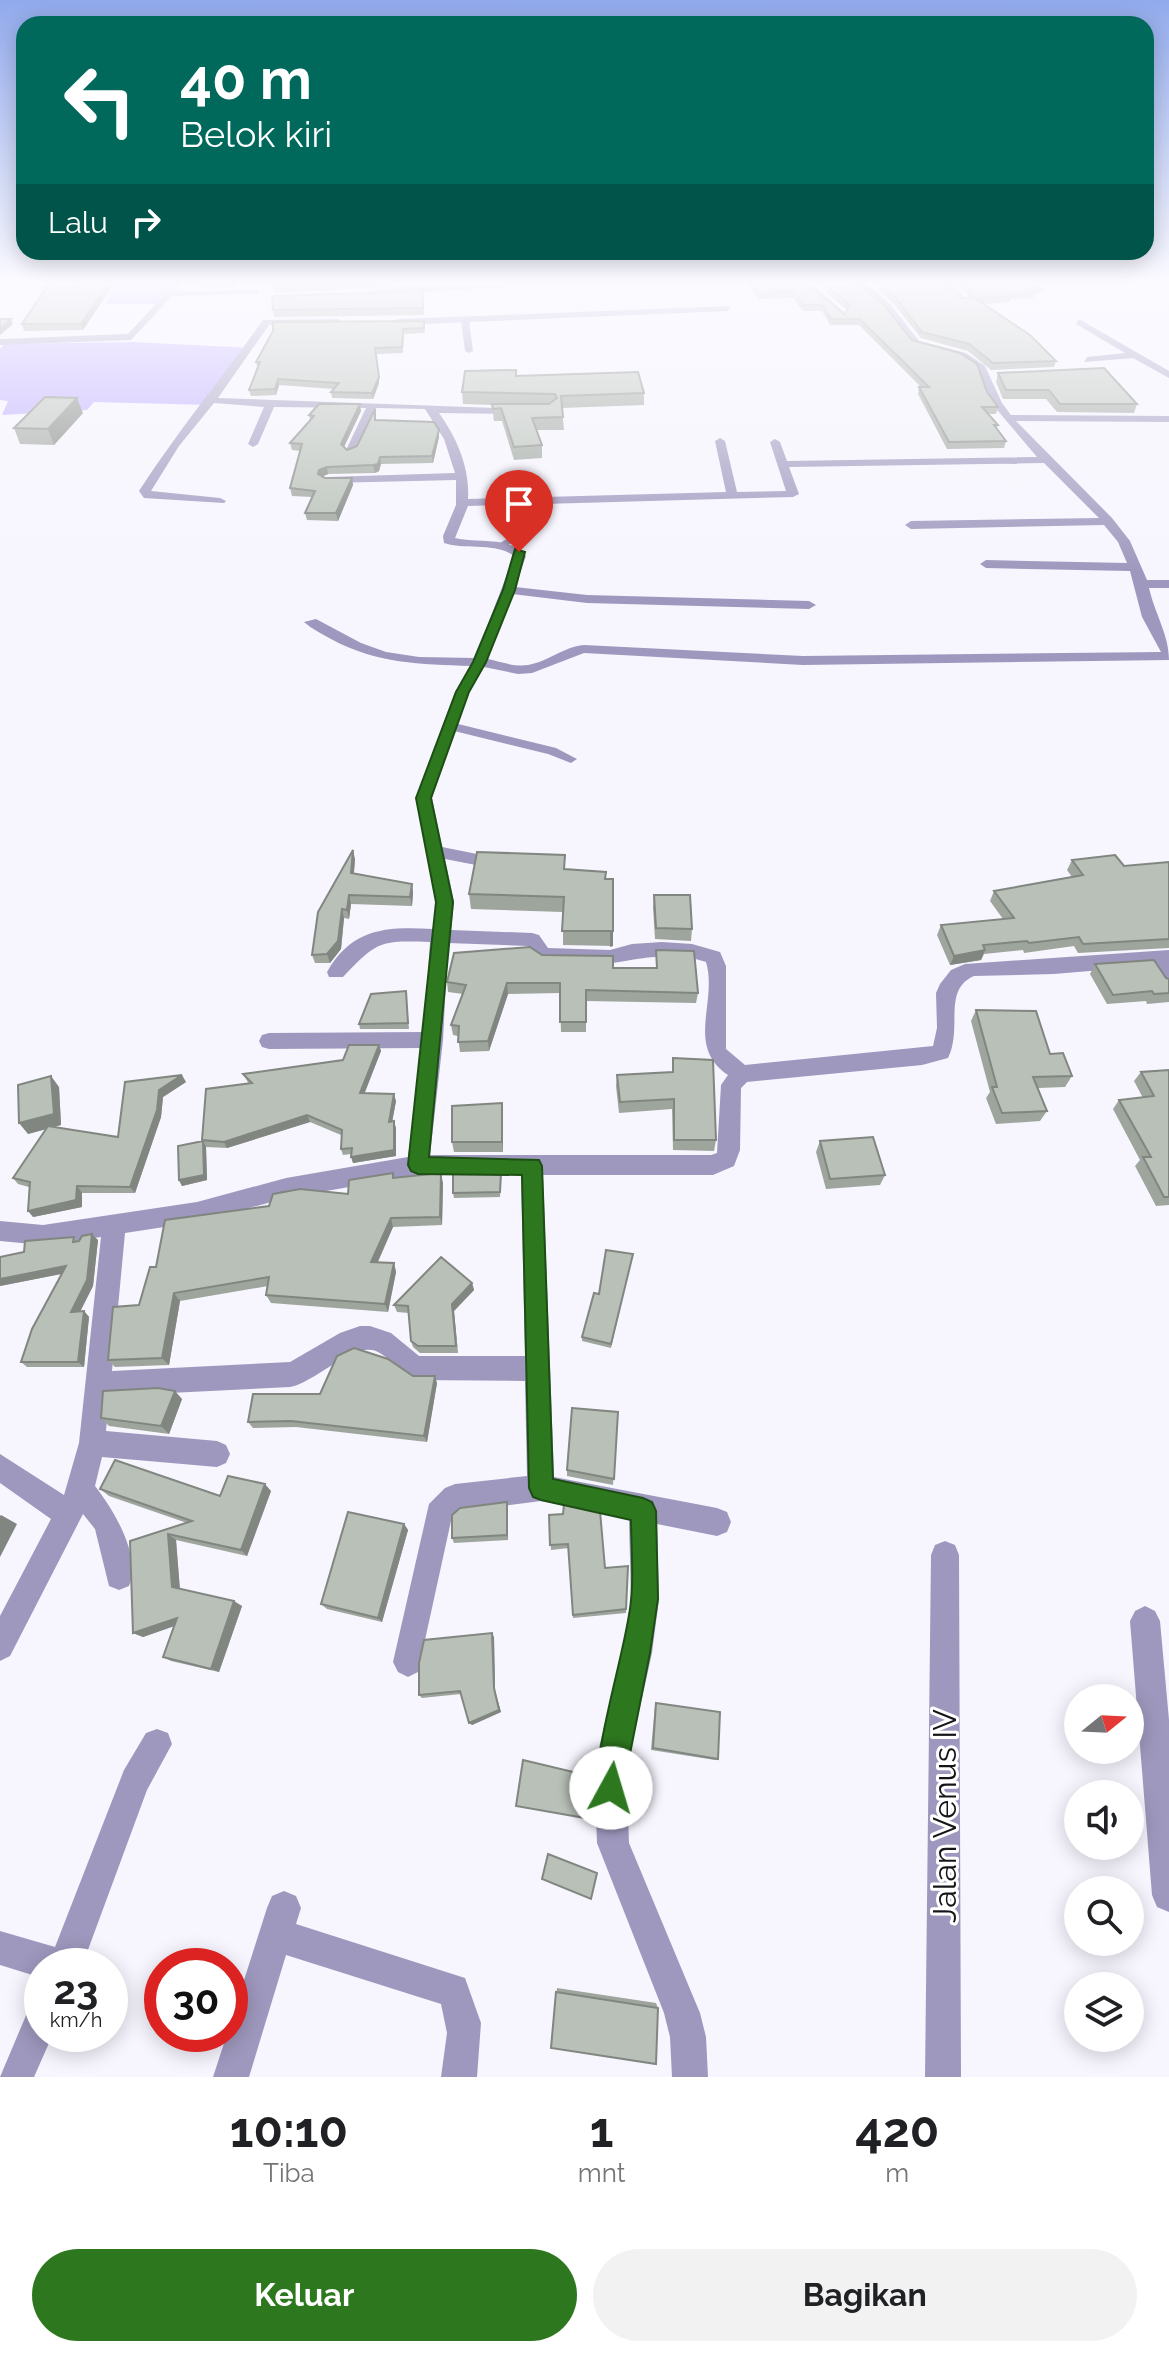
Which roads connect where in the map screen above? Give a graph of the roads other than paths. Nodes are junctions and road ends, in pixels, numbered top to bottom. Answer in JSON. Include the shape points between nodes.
{"nodes":[{"id":1,"x":222,"y":379,"type":"edge"},
{"id":2,"x":989,"y":379,"type":"edge"},
{"id":3,"x":212,"y":399,"type":"junction"},
{"id":4,"x":270,"y":404,"type":"junction"},
{"id":5,"x":373,"y":405,"type":"junction"},
{"id":6,"x":432,"y":410,"type":"junction"},
{"id":7,"x":530,"y":411,"type":"edge"},
{"id":8,"x":1008,"y":418,"type":"junction"},
{"id":9,"x":1169,"y":419,"type":"edge"},
{"id":10,"x":720,"y":441,"type":"dead end"},
{"id":11,"x":775,"y":442,"type":"dead end"},
{"id":12,"x":253,"y":444,"type":"dead end"},
{"id":13,"x":350,"y":452,"type":"edge"},
{"id":14,"x":1046,"y":460,"type":"junction"},
{"id":15,"x":783,"y":464,"type":"junction"},
{"id":16,"x":461,"y":476,"type":"junction"},
{"id":17,"x":328,"y":480,"type":"edge"},
{"id":18,"x":733,"y":498,"type":"junction"},
{"id":19,"x":220,"y":501,"type":"dead end"},
{"id":20,"x":462,"y":503,"type":"junction"},
{"id":21,"x":1108,"y":521,"type":"junction"},
{"id":22,"x":911,"y":525,"type":"dead end"},
{"id":23,"x":532,"y":527,"type":"dead end"},
{"id":24,"x":500,"y":546,"type":"junction"},
{"id":25,"x":986,"y":564,"type":"dead end"},
{"id":26,"x":1135,"y":567,"type":"junction"},
{"id":27,"x":1142,"y":584,"type":"junction"},
{"id":28,"x":1169,"y":584,"type":"edge"},
{"id":29,"x":509,"y":590,"type":"junction"},
{"id":30,"x":809,"y":605,"type":"dead end"},
{"id":31,"x":311,"y":622,"type":"dead end"},
{"id":32,"x":1169,"y":655,"type":"edge"},
{"id":33,"x":480,"y":662,"type":"junction"},
{"id":34,"x":450,"y":726,"type":"junction"},
{"id":35,"x":571,"y":759,"type":"dead end"},
{"id":36,"x":433,"y":851,"type":"junction"},
{"id":37,"x":476,"y":859,"type":"edge"},
{"id":38,"x":440,"y":936,"type":"junction"},
{"id":39,"x":1162,"y":958,"type":"edge"},
{"id":40,"x":336,"y":972,"type":"dead end"},
{"id":41,"x":1169,"y":981,"type":"edge"},
{"id":42,"x":433,"y":1040,"type":"junction"},
{"id":43,"x":269,"y":1041,"type":"dead end"},
{"id":44,"x":742,"y":1074,"type":"junction"},
{"id":45,"x":418,"y":1165,"type":"junction"},
{"id":46,"x":532,"y":1166,"type":"junction"},
{"id":47,"x":114,"y":1224,"type":"junction"},
{"id":48,"x":0,"y":1231,"type":"edge"},
{"id":49,"x":538,"y":1369,"type":"junction"},
{"id":50,"x":98,"y":1384,"type":"junction"},
{"id":51,"x":92,"y":1443,"type":"junction"},
{"id":52,"x":217,"y":1454,"type":"dead end"},
{"id":53,"x":0,"y":1467,"type":"edge"},
{"id":54,"x":541,"y":1488,"type":"junction"},
{"id":55,"x":75,"y":1502,"type":"junction"},
{"id":56,"x":643,"y":1511,"type":"junction"},
{"id":57,"x":717,"y":1522,"type":"dead end"},
{"id":58,"x":945,"y":1555,"type":"dead end"},
{"id":59,"x":119,"y":1576,"type":"dead end"},
{"id":60,"x":1145,"y":1621,"type":"dead end"},
{"id":61,"x":0,"y":1646,"type":"edge"},
{"id":62,"x":408,"y":1662,"type":"dead end"},
{"id":63,"x":157,"y":1744,"type":"dead end"},
{"id":64,"x":1169,"y":1895,"type":"edge"},
{"id":65,"x":0,"y":1948,"type":"edge"},
{"id":66,"x":70,"y":1948,"type":"edge"},
{"id":67,"x":24,"y":1955,"type":"edge"},
{"id":68,"x":27,"y":2052,"type":"edge"},
{"id":69,"x":16,"y":2077,"type":"edge"},
{"id":70,"x":231,"y":2077,"type":"edge"},
{"id":71,"x":459,"y":2077,"type":"edge"},
{"id":72,"x":690,"y":2077,"type":"edge"},
{"id":73,"x":943,"y":2077,"type":"edge"}],
"edges":[{"from":1,"to":3,"type":"street"},
{"from":2,"to":8,"type":"street"},
{"from":3,"to":4,"type":"street"},
{"from":3,"to":19,"type":"street","via":[[145,491],[161,499]]},
{"from":4,"to":5,"type":"street"},
{"from":4,"to":12,"type":"street"},
{"from":5,"to":6,"type":"street","via":[[426,405]]},
{"from":5,"to":13,"type":"street"},
{"from":6,"to":7,"type":"street"},
{"from":6,"to":16,"type":"street"},
{"from":8,"to":9,"type":"street"},
{"from":8,"to":14,"type":"street"},
{"from":10,"to":18,"type":"street"},
{"from":11,"to":15,"type":"street"},
{"from":14,"to":15,"type":"street"},
{"from":14,"to":21,"type":"street"},
{"from":15,"to":18,"type":"street","via":[[793,494]]},
{"from":16,"to":17,"type":"street"},
{"from":16,"to":20,"type":"street"},
{"from":18,"to":20,"type":"street"},
{"from":20,"to":24,"type":"street","via":[[448,540]]},
{"from":21,"to":22,"type":"street"},
{"from":21,"to":26,"type":"street"},
{"from":23,"to":24,"type":"lane"},
{"from":24,"to":29,"type":"street","via":[[519,552]]},
{"from":25,"to":26,"type":"street"},
{"from":26,"to":27,"type":"street"},
{"from":27,"to":28,"type":"street"},
{"from":27,"to":32,"type":"street","via":[[1149,617]]},
{"from":29,"to":30,"type":"street","via":[[587,599]]},
{"from":29,"to":33,"type":"street"},
{"from":31,"to":33,"type":"street","via":[[385,656]]},
{"from":32,"to":33,"type":"street","via":[[786,661],[584,649],[520,670]]},
{"from":33,"to":34,"type":"street"},
{"from":34,"to":35,"type":"lane"},
{"from":34,"to":36,"type":"street","via":[[424,798]]},
{"from":36,"to":37,"type":"street"},
{"from":36,"to":38,"type":"street","via":[[445,902]]},
{"from":38,"to":40,"type":"street","via":[[377,937]]},
{"from":38,"to":42,"type":"street"},
{"from":38,"to":44,"type":"street","via":[[532,940],[543,955],[611,957],[653,950],[707,954],[717,966],[716,1049],[720,1059]]},
{"from":39,"to":41,"type":"street"},
{"from":39,"to":44,"type":"street","via":[[972,969],[951,979],[945,992],[946,1042],[941,1052]]},
{"from":42,"to":43,"type":"street"},
{"from":42,"to":45,"type":"street"},
{"from":44,"to":46,"type":"street","via":[[731,1085],[729,1150],[726,1159],[713,1165]]},
{"from":45,"to":46,"type":"street"},
{"from":45,"to":47,"type":"street","via":[[286,1188],[197,1212]]},
{"from":46,"to":49,"type":"street"},
{"from":47,"to":48,"type":"street","via":[[43,1235]]},
{"from":47,"to":50,"type":"street"},
{"from":49,"to":50,"type":"street","via":[[417,1368],[386,1343],[362,1340],[347,1341],[301,1372],[283,1376]]},
{"from":49,"to":54,"type":"street"},
{"from":50,"to":51,"type":"street"},
{"from":51,"to":52,"type":"street"},
{"from":51,"to":55,"type":"street"},
{"from":53,"to":55,"type":"street"},
{"from":54,"to":56,"type":"street"},
{"from":54,"to":62,"type":"street","via":[[455,1498],[439,1514]]},
{"from":55,"to":59,"type":"street","via":[[107,1523]]},
{"from":55,"to":61,"type":"street"},
{"from":56,"to":57,"type":"street"},
{"from":56,"to":72,"type":"street","via":[[645,1599],[615,1748],[613,1843],[682,2013]]},
{"from":58,"to":73,"type":"street","name":"Jalan Venus IV"},
{"from":60,"to":64,"type":"street"},
{"from":63,"to":66,"type":"street","via":[[135,1781]]},
{"from":65,"to":67,"type":"street"},
{"from":68,"to":69,"type":"street"},
{"from":70,"to":71,"type":"street","via":[[280,1922],[453,1990],[464,2016],[466,2043]]}]}
